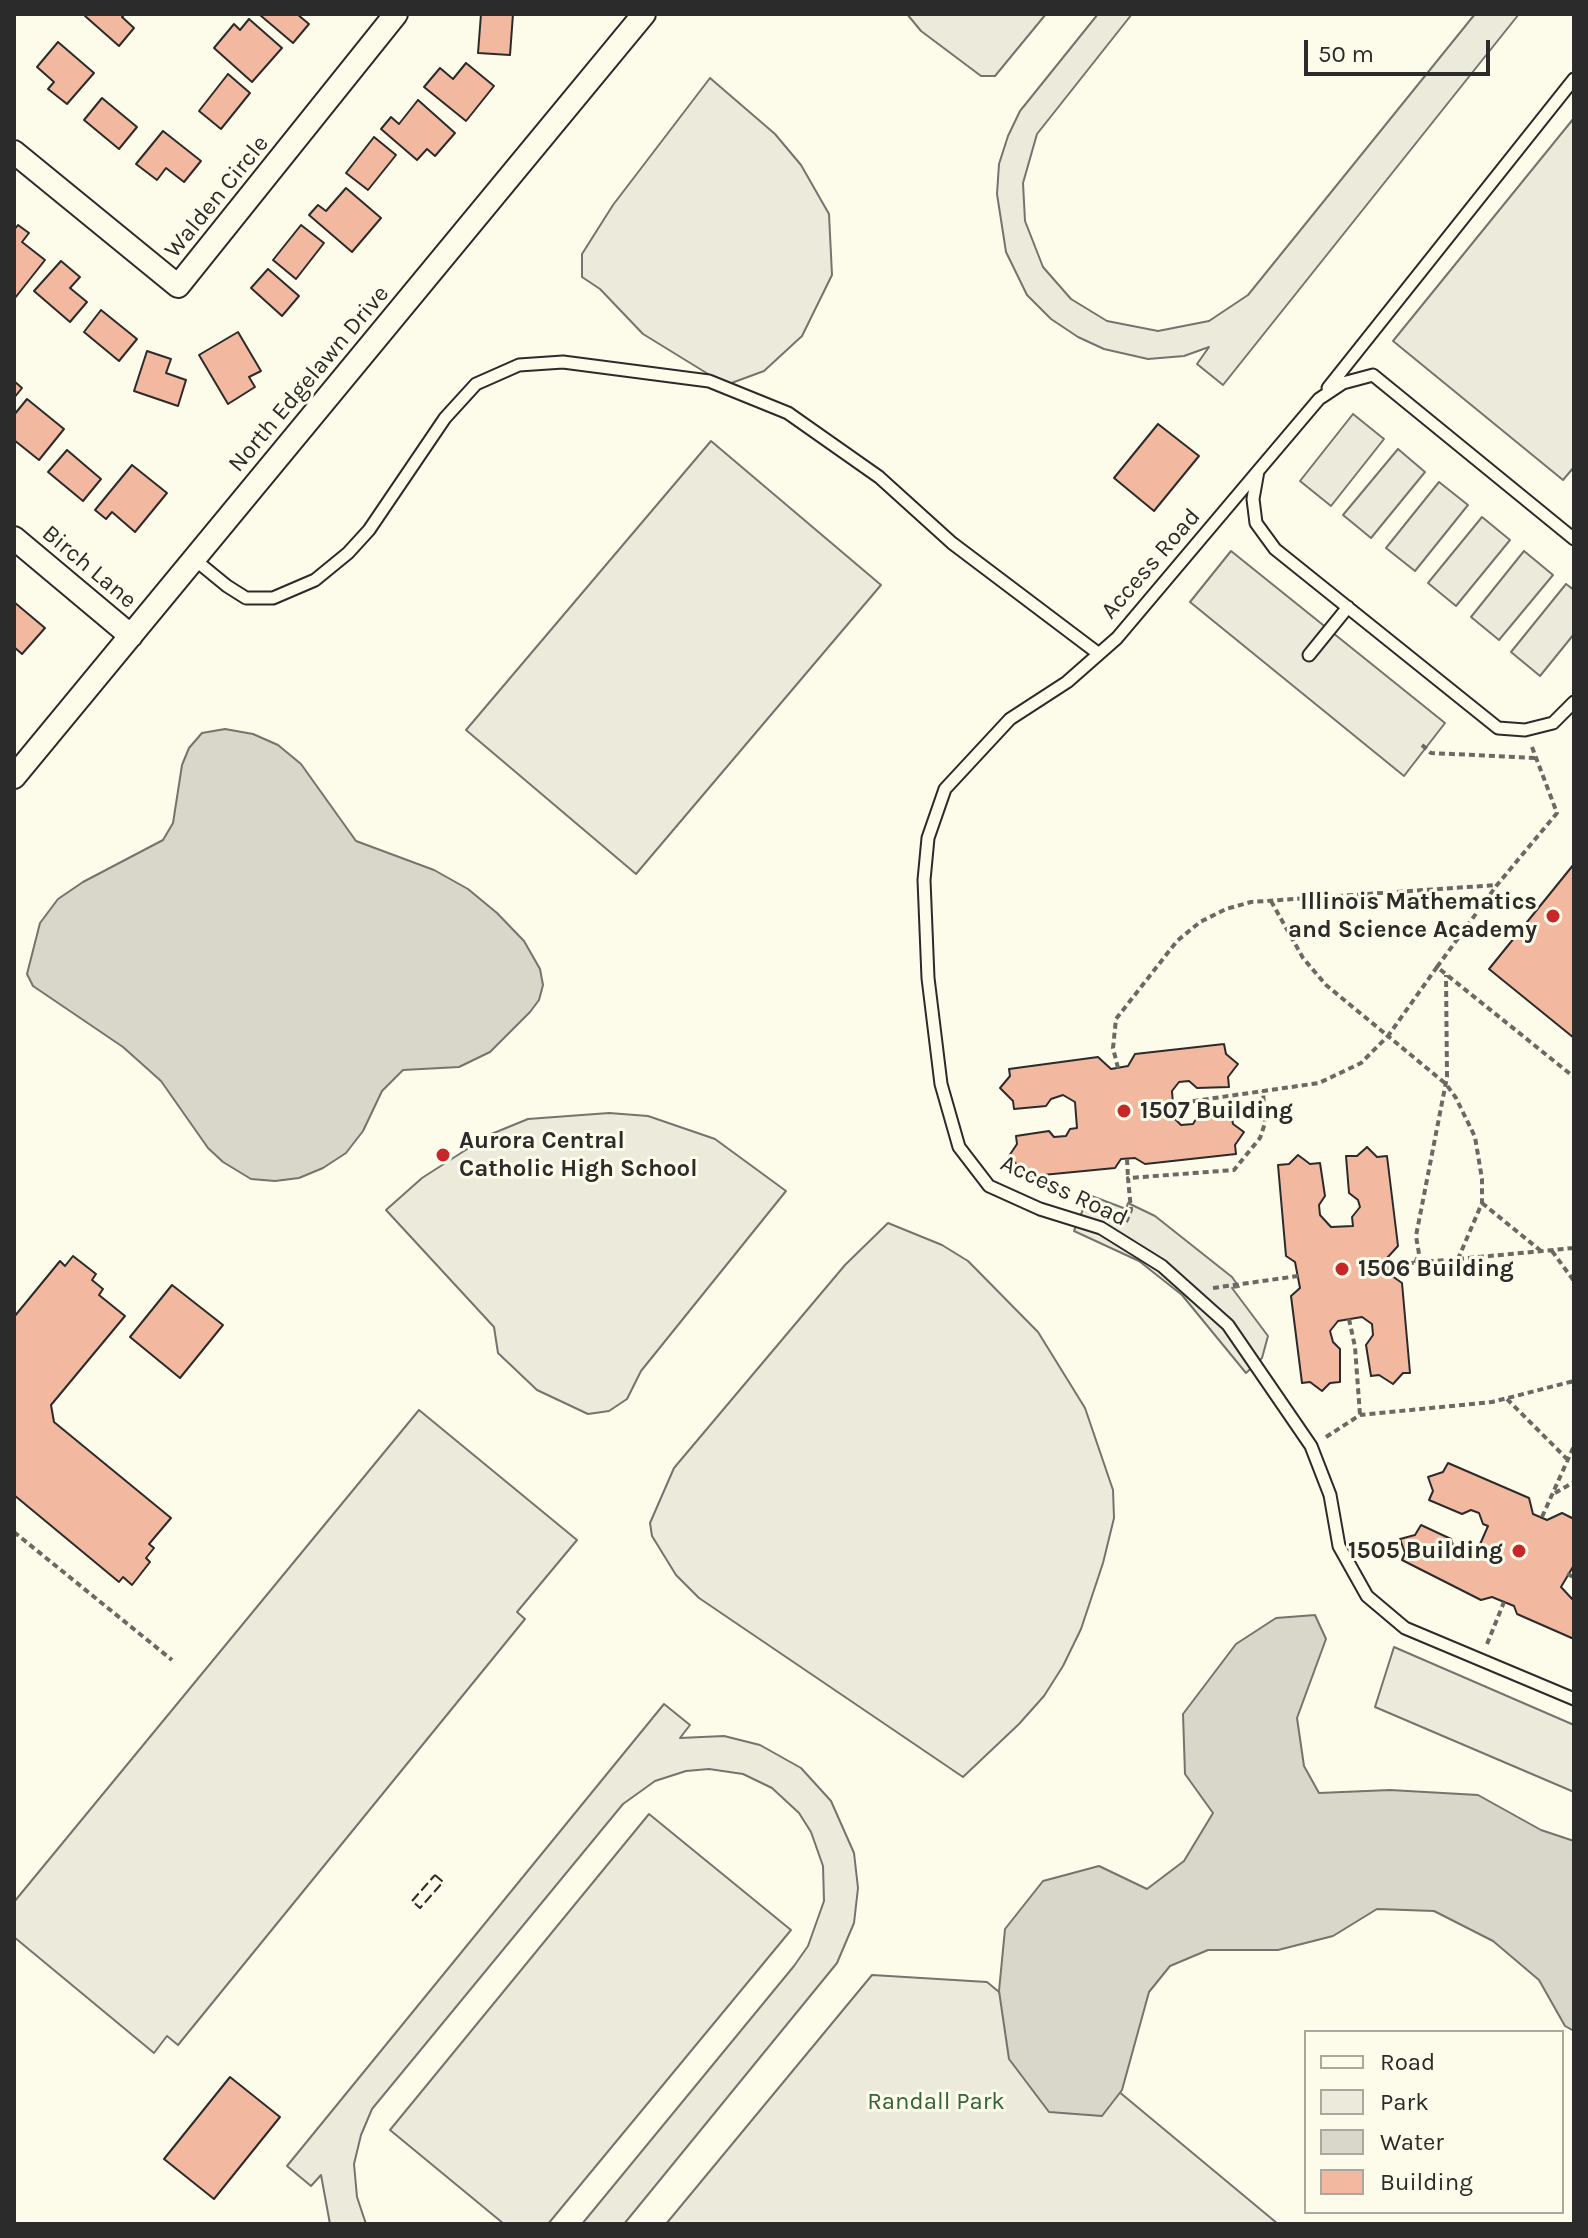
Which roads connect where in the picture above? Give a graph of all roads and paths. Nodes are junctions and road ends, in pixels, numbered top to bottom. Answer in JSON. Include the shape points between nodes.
{"nodes":[{"id":1,"x":396,"y":14,"type":"edge"},
{"id":2,"x":644,"y":14,"type":"edge"},
{"id":3,"x":1574,"y":79,"type":"edge"},
{"id":4,"x":14,"y":152,"type":"edge"},
{"id":5,"x":1319,"y":399,"type":"junction"},
{"id":6,"x":1258,"y":471,"type":"junction"},
{"id":7,"x":14,"y":538,"type":"edge"},
{"id":8,"x":1574,"y":539,"type":"edge"},
{"id":9,"x":194,"y":559,"type":"junction"},
{"id":10,"x":1348,"y":607,"type":"junction"},
{"id":11,"x":131,"y":636,"type":"junction"},
{"id":12,"x":1099,"y":654,"type":"junction"},
{"id":13,"x":1309,"y":655,"type":"dead end"},
{"id":14,"x":1574,"y":702,"type":"edge"},
{"id":15,"x":1525,"y":730,"type":"junction"},
{"id":16,"x":1422,"y":745,"type":"dead end"},
{"id":17,"x":1536,"y":758,"type":"junction"},
{"id":18,"x":14,"y":777,"type":"edge"},
{"id":19,"x":1497,"y":885,"type":"junction"},
{"id":20,"x":1271,"y":901,"type":"junction"},
{"id":21,"x":1437,"y":967,"type":"junction"},
{"id":22,"x":1446,"y":975,"type":"junction"},
{"id":23,"x":1388,"y":1036,"type":"junction"},
{"id":24,"x":1118,"y":1068,"type":"dead end"},
{"id":25,"x":1574,"y":1077,"type":"edge"},
{"id":26,"x":1446,"y":1084,"type":"junction"},
{"id":27,"x":1263,"y":1091,"type":"junction"},
{"id":28,"x":1173,"y":1104,"type":"dead end"},
{"id":29,"x":1127,"y":1159,"type":"dead end"},
{"id":30,"x":1128,"y":1178,"type":"junction"},
{"id":31,"x":1482,"y":1203,"type":"junction"},
{"id":32,"x":1119,"y":1239,"type":"junction"},
{"id":33,"x":1574,"y":1248,"type":"edge"},
{"id":34,"x":1551,"y":1250,"type":"junction"},
{"id":35,"x":1541,"y":1251,"type":"junction"},
{"id":36,"x":1458,"y":1259,"type":"junction"},
{"id":37,"x":1415,"y":1263,"type":"junction"},
{"id":38,"x":1388,"y":1265,"type":"dead end"},
{"id":39,"x":1298,"y":1276,"type":"dead end"},
{"id":40,"x":1574,"y":1281,"type":"edge"},
{"id":41,"x":1191,"y":1291,"type":"junction"},
{"id":42,"x":1349,"y":1319,"type":"dead end"},
{"id":43,"x":1574,"y":1381,"type":"edge"},
{"id":44,"x":1507,"y":1399,"type":"junction"},
{"id":45,"x":1360,"y":1415,"type":"junction"},
{"id":46,"x":1311,"y":1446,"type":"junction"},
{"id":47,"x":1574,"y":1446,"type":"edge"},
{"id":48,"x":1568,"y":1460,"type":"junction"},
{"id":49,"x":1574,"y":1482,"type":"edge"},
{"id":50,"x":1552,"y":1495,"type":"junction"},
{"id":51,"x":1542,"y":1517,"type":"dead end"},
{"id":52,"x":14,"y":1532,"type":"edge"},
{"id":53,"x":1567,"y":1574,"type":"dead end"},
{"id":54,"x":1574,"y":1577,"type":"edge"},
{"id":55,"x":1504,"y":1602,"type":"dead end"},
{"id":56,"x":1480,"y":1659,"type":"junction"},
{"id":57,"x":172,"y":1660,"type":"dead end"},
{"id":58,"x":1574,"y":1699,"type":"edge"}],
"edges":[{"from":1,"to":4,"type":"street","name":"Walden Circle","via":[[178,286]]},
{"from":2,"to":9,"type":"street","name":"North Edgelawn Drive"},
{"from":3,"to":5,"type":"lane","name":"Access Road"},
{"from":5,"to":6,"type":"lane","name":"Access Road"},
{"from":5,"to":8,"type":"lane","via":[[1343,383],[1373,375]]},
{"from":6,"to":10,"type":"lane","via":[[1256,523],[1275,549]]},
{"from":6,"to":12,"type":"lane","name":"Access Road","via":[[1153,599]]},
{"from":7,"to":11,"type":"street","name":"Birch Lane"},
{"from":9,"to":11,"type":"street","name":"North Edgelawn Drive"},
{"from":9,"to":12,"type":"lane","via":[[246,598],[273,598],[315,580],[369,530],[445,418],[476,384],[519,365],[563,362],[709,381],[788,413],[879,477],[952,543]]},
{"from":10,"to":13,"type":"lane"},
{"from":10,"to":15,"type":"lane","via":[[1498,728]]},
{"from":11,"to":18,"type":"street","name":"North Edgelawn Drive"},
{"from":12,"to":32,"type":"lane","name":"Access Road","via":[[1010,719],[945,789],[928,838],[924,880],[928,978],[941,1084],[959,1147],[989,1186]]},
{"from":14,"to":15,"type":"lane","via":[[1553,723]]},
{"from":15,"to":17,"type":"path"},
{"from":16,"to":17,"type":"path","via":[[1431,753]]},
{"from":17,"to":19,"type":"path","via":[[1557,813]]},
{"from":19,"to":20,"type":"path"},
{"from":19,"to":21,"type":"path"},
{"from":20,"to":23,"type":"path","via":[[1303,958],[1326,985]]},
{"from":20,"to":24,"type":"path","via":[[1226,909],[1177,941],[1116,1019],[1113,1048]]},
{"from":21,"to":22,"type":"path"},
{"from":21,"to":23,"type":"path"},
{"from":22,"to":25,"type":"path"},
{"from":22,"to":26,"type":"path"},
{"from":23,"to":26,"type":"path"},
{"from":23,"to":27,"type":"path","via":[[1338,1077],[1301,1088]]},
{"from":26,"to":31,"type":"path","via":[[1475,1137]]},
{"from":26,"to":37,"type":"path"},
{"from":27,"to":28,"type":"path"},
{"from":27,"to":30,"type":"path","via":[[1265,1123],[1260,1138],[1234,1170]]},
{"from":29,"to":30,"type":"path"},
{"from":30,"to":32,"type":"path","via":[[1131,1210]]},
{"from":31,"to":35,"type":"path"},
{"from":31,"to":36,"type":"path"},
{"from":32,"to":41,"type":"lane","name":"Access Road"},
{"from":33,"to":34,"type":"path"},
{"from":34,"to":35,"type":"path"},
{"from":34,"to":40,"type":"path"},
{"from":35,"to":36,"type":"path"},
{"from":36,"to":37,"type":"path"},
{"from":37,"to":38,"type":"path"},
{"from":39,"to":41,"type":"path"},
{"from":41,"to":46,"type":"lane","name":"Access Road","via":[[1228,1325]]},
{"from":42,"to":45,"type":"path"},
{"from":43,"to":44,"type":"path"},
{"from":44,"to":45,"type":"path"},
{"from":44,"to":48,"type":"path"},
{"from":45,"to":46,"type":"path"},
{"from":46,"to":56,"type":"lane","name":"Access Road","via":[[1330,1495],[1339,1546],[1367,1596],[1405,1628]]},
{"from":47,"to":48,"type":"path"},
{"from":48,"to":50,"type":"path"},
{"from":49,"to":50,"type":"path"},
{"from":50,"to":51,"type":"path"},
{"from":52,"to":57,"type":"path"},
{"from":53,"to":54,"type":"path"},
{"from":55,"to":56,"type":"path"},
{"from":56,"to":58,"type":"lane","name":"Access Road"}]}
